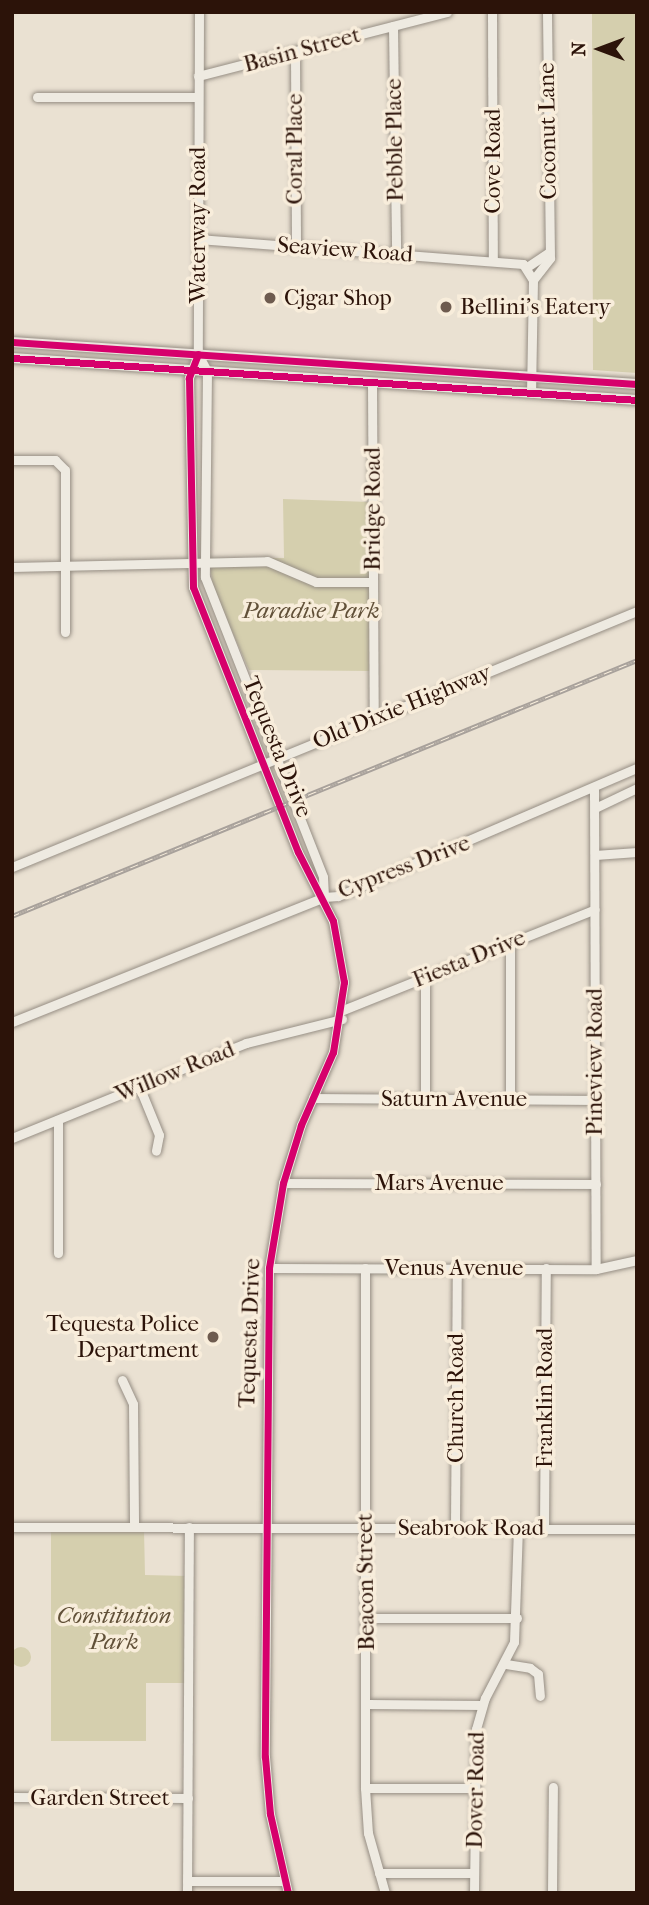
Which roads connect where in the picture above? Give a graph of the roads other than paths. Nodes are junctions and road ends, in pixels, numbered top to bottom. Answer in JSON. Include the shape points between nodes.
{"nodes":[{"id":1,"x":199,"y":12,"type":"edge"},
{"id":2,"x":447,"y":12,"type":"edge"},
{"id":3,"x":492,"y":12,"type":"edge"},
{"id":4,"x":547,"y":12,"type":"edge"},
{"id":5,"x":393,"y":26,"type":"junction"},
{"id":6,"x":295,"y":51,"type":"junction"},
{"id":7,"x":198,"y":76,"type":"junction"},
{"id":8,"x":37,"y":97,"type":"dead end"},
{"id":9,"x":198,"y":97,"type":"junction"},
{"id":10,"x":198,"y":239,"type":"junction"},
{"id":11,"x":296,"y":246,"type":"junction"},
{"id":12,"x":550,"y":250,"type":"junction"},
{"id":13,"x":396,"y":254,"type":"junction"},
{"id":14,"x":493,"y":261,"type":"junction"},
{"id":15,"x":527,"y":267,"type":"junction"},
{"id":16,"x":533,"y":280,"type":"junction"},
{"id":17,"x":12,"y":342,"type":"edge"},
{"id":18,"x":198,"y":354,"type":"junction"},
{"id":19,"x":12,"y":358,"type":"edge"},
{"id":20,"x":190,"y":370,"type":"junction"},
{"id":21,"x":207,"y":371,"type":"junction"},
{"id":22,"x":531,"y":376,"type":"junction"},
{"id":23,"x":372,"y":382,"type":"junction"},
{"id":24,"x":637,"y":384,"type":"edge"},
{"id":25,"x":531,"y":393,"type":"junction"},
{"id":26,"x":637,"y":400,"type":"edge"},
{"id":27,"x":12,"y":460,"type":"edge"},
{"id":28,"x":204,"y":560,"type":"junction"},
{"id":29,"x":190,"y":561,"type":"junction"},
{"id":30,"x":64,"y":566,"type":"junction"},
{"id":31,"x":12,"y":567,"type":"edge"},
{"id":32,"x":373,"y":582,"type":"junction"},
{"id":33,"x":637,"y":611,"type":"edge"},
{"id":34,"x":65,"y":632,"type":"dead end"},
{"id":35,"x":374,"y":719,"type":"junction"},
{"id":36,"x":275,"y":757,"type":"junction"},
{"id":37,"x":262,"y":762,"type":"junction"},
{"id":38,"x":637,"y":768,"type":"edge"},
{"id":39,"x":637,"y":788,"type":"edge"},
{"id":40,"x":592,"y":790,"type":"junction"},
{"id":41,"x":595,"y":808,"type":"junction"},
{"id":42,"x":637,"y":852,"type":"edge"},
{"id":43,"x":595,"y":855,"type":"junction"},
{"id":44,"x":12,"y":867,"type":"edge"},
{"id":45,"x":324,"y":897,"type":"junction"},
{"id":46,"x":595,"y":909,"type":"junction"},
{"id":47,"x":510,"y":942,"type":"junction"},
{"id":48,"x":425,"y":977,"type":"junction"},
{"id":49,"x":342,"y":1015,"type":"junction"},
{"id":50,"x":12,"y":1022,"type":"edge"},
{"id":51,"x":139,"y":1086,"type":"junction"},
{"id":52,"x":313,"y":1098,"type":"junction"},
{"id":53,"x":425,"y":1098,"type":"junction"},
{"id":54,"x":510,"y":1098,"type":"junction"},
{"id":55,"x":595,"y":1100,"type":"junction"},
{"id":56,"x":58,"y":1120,"type":"junction"},
{"id":57,"x":12,"y":1139,"type":"edge"},
{"id":58,"x":156,"y":1150,"type":"dead end"},
{"id":59,"x":283,"y":1183,"type":"junction"},
{"id":60,"x":596,"y":1184,"type":"junction"},
{"id":61,"x":58,"y":1253,"type":"dead end"},
{"id":62,"x":637,"y":1261,"type":"edge"},
{"id":63,"x":269,"y":1268,"type":"junction"},
{"id":64,"x":365,"y":1268,"type":"junction"},
{"id":65,"x":457,"y":1268,"type":"junction"},
{"id":66,"x":546,"y":1268,"type":"junction"},
{"id":67,"x":596,"y":1269,"type":"junction"},
{"id":68,"x":122,"y":1380,"type":"dead end"},
{"id":69,"x":12,"y":1527,"type":"edge"},
{"id":70,"x":134,"y":1527,"type":"junction"},
{"id":71,"x":189,"y":1527,"type":"junction"},
{"id":72,"x":266,"y":1527,"type":"junction"},
{"id":73,"x":366,"y":1528,"type":"junction"},
{"id":74,"x":455,"y":1528,"type":"junction"},
{"id":75,"x":518,"y":1528,"type":"junction"},
{"id":76,"x":544,"y":1528,"type":"junction"},
{"id":77,"x":637,"y":1529,"type":"edge"},
{"id":78,"x":366,"y":1618,"type":"junction"},
{"id":79,"x":517,"y":1618,"type":"junction"},
{"id":80,"x":506,"y":1664,"type":"junction"},
{"id":81,"x":540,"y":1696,"type":"dead end"},
{"id":82,"x":368,"y":1704,"type":"junction"},
{"id":83,"x":482,"y":1705,"type":"junction"},
{"id":84,"x":553,"y":1787,"type":"dead end"},
{"id":85,"x":365,"y":1788,"type":"junction"},
{"id":86,"x":475,"y":1788,"type":"junction"},
{"id":87,"x":12,"y":1797,"type":"edge"},
{"id":88,"x":188,"y":1798,"type":"junction"},
{"id":89,"x":379,"y":1873,"type":"junction"},
{"id":90,"x":474,"y":1873,"type":"junction"},
{"id":91,"x":187,"y":1881,"type":"junction"},
{"id":92,"x":284,"y":1881,"type":"junction"},
{"id":93,"x":187,"y":1893,"type":"edge"},
{"id":94,"x":288,"y":1893,"type":"edge"},
{"id":95,"x":385,"y":1893,"type":"edge"},
{"id":96,"x":474,"y":1893,"type":"edge"},
{"id":97,"x":552,"y":1893,"type":"edge"}],
"edges":[{"from":1,"to":7,"type":"street","name":"Waterway Road"},
{"from":2,"to":5,"type":"street","name":"Basin Street"},
{"from":3,"to":14,"type":"street","name":"Cove Road"},
{"from":4,"to":12,"type":"street","name":"Coconut Lane"},
{"from":5,"to":6,"type":"street","name":"Basin Street"},
{"from":5,"to":13,"type":"street","name":"Pebble Place"},
{"from":6,"to":7,"type":"street","name":"Basin Street"},
{"from":6,"to":11,"type":"street","name":"Coral Place"},
{"from":7,"to":9,"type":"street","name":"Waterway Road"},
{"from":8,"to":9,"type":"street"},
{"from":9,"to":10,"type":"street","name":"Waterway Road"},
{"from":10,"to":11,"type":"street","name":"Seaview Road"},
{"from":10,"to":18,"type":"street","name":"Waterway Road"},
{"from":11,"to":13,"type":"street","name":"Seaview Road"},
{"from":12,"to":15,"type":"street"},
{"from":12,"to":16,"type":"street","name":"Coconut Lane","via":[[547,268]]},
{"from":13,"to":14,"type":"street","name":"Seaview Road"},
{"from":14,"to":15,"type":"street"},
{"from":15,"to":16,"type":"street"},
{"from":16,"to":22,"type":"street"},
{"from":17,"to":18,"type":"main road"},
{"from":18,"to":20,"type":"street","name":"Tequesta Drive"},
{"from":18,"to":21,"type":"street","name":"Tequesta Drive"},
{"from":18,"to":22,"type":"main road"},
{"from":19,"to":20,"type":"main road"},
{"from":20,"to":21,"type":"main road"},
{"from":20,"to":29,"type":"street","name":"Tequesta Drive"},
{"from":21,"to":23,"type":"main road"},
{"from":21,"to":28,"type":"street","name":"Tequesta Drive"},
{"from":22,"to":24,"type":"main road"},
{"from":22,"to":25,"type":"street"},
{"from":23,"to":25,"type":"main road"},
{"from":23,"to":32,"type":"street","name":"Bridge Road"},
{"from":25,"to":26,"type":"main road"},
{"from":27,"to":30,"type":"street","via":[[55,460],[64,465]]},
{"from":28,"to":29,"type":"street"},
{"from":28,"to":32,"type":"street","via":[[267,562],[316,582]]},
{"from":28,"to":36,"type":"street","name":"Tequesta Drive","via":[[211,600]]},
{"from":29,"to":30,"type":"street"},
{"from":29,"to":37,"type":"street","name":"Tequesta Drive","via":[[197,600]]},
{"from":30,"to":31,"type":"street"},
{"from":30,"to":34,"type":"street"},
{"from":32,"to":35,"type":"street","name":"Bridge Road"},
{"from":33,"to":35,"type":"street","name":"Old Dixie Highway"},
{"from":35,"to":36,"type":"street","name":"Old Dixie Highway"},
{"from":36,"to":37,"type":"street","name":"Old Dixie Highway"},
{"from":36,"to":45,"type":"street","name":"Tequesta Drive","via":[[323,877]]},
{"from":37,"to":44,"type":"street","name":"Old Dixie Highway"},
{"from":37,"to":45,"type":"street","name":"Tequesta Drive","via":[[310,881]]},
{"from":38,"to":40,"type":"street","name":"Cypress Drive"},
{"from":39,"to":41,"type":"street"},
{"from":40,"to":41,"type":"street","name":"Pineview Road"},
{"from":40,"to":45,"type":"street","name":"Cypress Drive","via":[[338,896]]},
{"from":41,"to":43,"type":"street","name":"Pineview Road"},
{"from":42,"to":43,"type":"street"},
{"from":43,"to":46,"type":"street","name":"Pineview Road"},
{"from":45,"to":49,"type":"street","name":"Tequesta Drive","via":[[343,961]]},
{"from":45,"to":50,"type":"street","name":"Cypress Drive"},
{"from":46,"to":47,"type":"street","name":"Fiesta Drive"},
{"from":46,"to":55,"type":"street","name":"Pineview Road"},
{"from":47,"to":48,"type":"street","name":"Fiesta Drive"},
{"from":47,"to":54,"type":"street"},
{"from":48,"to":49,"type":"street","name":"Fiesta Drive"},
{"from":48,"to":53,"type":"street"},
{"from":49,"to":51,"type":"street","name":"Willow Road","via":[[250,1042]]},
{"from":49,"to":52,"type":"street","name":"Tequesta Drive"},
{"from":51,"to":56,"type":"street","name":"Willow Road"},
{"from":51,"to":58,"type":"street","via":[[159,1135]]},
{"from":52,"to":53,"type":"street","name":"Saturn Avenue"},
{"from":52,"to":59,"type":"street","name":"Tequesta Drive"},
{"from":53,"to":54,"type":"street","name":"Saturn Avenue"},
{"from":54,"to":55,"type":"street","name":"Saturn Avenue"},
{"from":55,"to":60,"type":"street","name":"Pineview Road"},
{"from":56,"to":57,"type":"street","name":"Willow Road"},
{"from":56,"to":61,"type":"street"},
{"from":59,"to":60,"type":"street","name":"Mars Avenue"},
{"from":59,"to":63,"type":"street","name":"Tequesta Drive"},
{"from":60,"to":67,"type":"street","name":"Pineview Road"},
{"from":62,"to":67,"type":"street","name":"Venus Avenue"},
{"from":63,"to":64,"type":"street","name":"Venus Avenue"},
{"from":63,"to":72,"type":"street","name":"Tequesta Drive"},
{"from":64,"to":65,"type":"street","name":"Venus Avenue"},
{"from":64,"to":73,"type":"street","name":"Beacon Street"},
{"from":65,"to":66,"type":"street","name":"Venus Avenue"},
{"from":65,"to":74,"type":"street","name":"Church Road"},
{"from":66,"to":67,"type":"street","name":"Venus Avenue"},
{"from":66,"to":76,"type":"street","name":"Franklin Road"},
{"from":68,"to":70,"type":"street","via":[[134,1404]]},
{"from":69,"to":70,"type":"street","name":"Seabrook Road"},
{"from":70,"to":71,"type":"street","name":"Seabrook Road"},
{"from":71,"to":72,"type":"street","name":"Seabrook Road"},
{"from":71,"to":88,"type":"street"},
{"from":72,"to":73,"type":"street","name":"Seabrook Road"},
{"from":72,"to":92,"type":"street","name":"Tequesta Drive","via":[[265,1772]]},
{"from":73,"to":74,"type":"street","name":"Seabrook Road"},
{"from":73,"to":78,"type":"street","name":"Beacon Street"},
{"from":74,"to":75,"type":"street","name":"Seabrook Road"},
{"from":75,"to":76,"type":"street","name":"Seabrook Road"},
{"from":75,"to":79,"type":"street","name":"Dover Road"},
{"from":76,"to":77,"type":"street","name":"Seabrook Road"},
{"from":78,"to":79,"type":"street"},
{"from":78,"to":82,"type":"street","name":"Beacon Street"},
{"from":79,"to":80,"type":"street","name":"Dover Road"},
{"from":80,"to":81,"type":"street","via":[[538,1674]]},
{"from":80,"to":83,"type":"street","name":"Dover Road"},
{"from":82,"to":83,"type":"street"},
{"from":82,"to":85,"type":"street","name":"Beacon Street"},
{"from":83,"to":86,"type":"street","name":"Dover Road","via":[[475,1739]]},
{"from":84,"to":97,"type":"street"},
{"from":85,"to":86,"type":"street"},
{"from":85,"to":89,"type":"street","name":"Beacon Street","via":[[368,1833]]},
{"from":86,"to":90,"type":"street","name":"Dover Road"},
{"from":87,"to":88,"type":"street","name":"Garden Street"},
{"from":88,"to":91,"type":"street"},
{"from":89,"to":90,"type":"street"},
{"from":89,"to":95,"type":"street","name":"Beacon Street"},
{"from":90,"to":96,"type":"street","name":"Dover Road"},
{"from":91,"to":92,"type":"street"},
{"from":91,"to":93,"type":"street"},
{"from":92,"to":94,"type":"street","name":"Tequesta Drive"}]}
